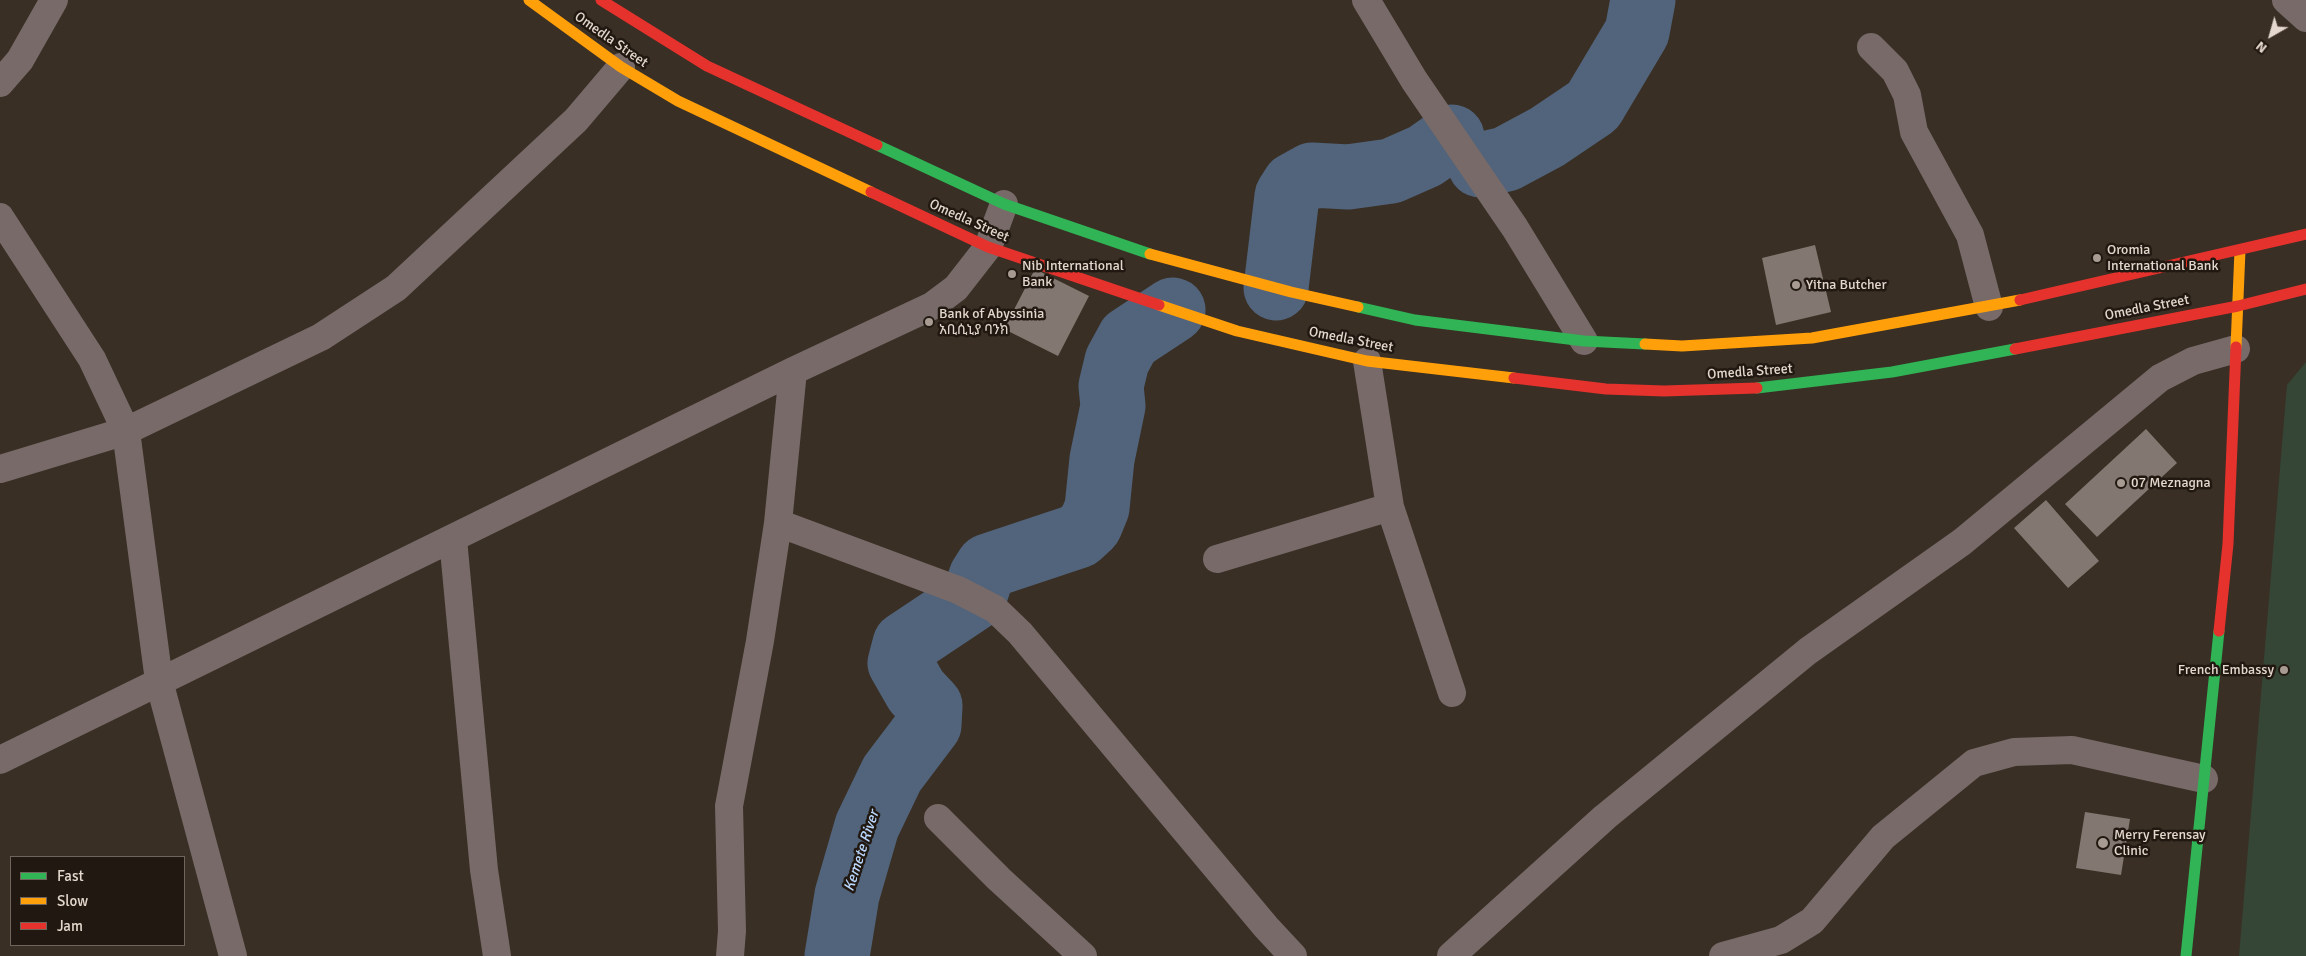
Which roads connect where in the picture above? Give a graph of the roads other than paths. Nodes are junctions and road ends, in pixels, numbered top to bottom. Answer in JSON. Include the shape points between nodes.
{"nodes":[{"id":1,"x":54,"y":0,"type":"edge"},
{"id":2,"x":530,"y":0,"type":"edge"},
{"id":3,"x":601,"y":0,"type":"edge"},
{"id":4,"x":1366,"y":0,"type":"edge"},
{"id":5,"x":2286,"y":0,"type":"edge"},
{"id":6,"x":2306,"y":18,"type":"edge"},
{"id":7,"x":1871,"y":47,"type":"dead end"},
{"id":8,"x":621,"y":67,"type":"junction"},
{"id":9,"x":0,"y":83,"type":"edge"},
{"id":10,"x":1004,"y":204,"type":"junction"},
{"id":11,"x":0,"y":217,"type":"edge"},
{"id":12,"x":2306,"y":234,"type":"edge"},
{"id":13,"x":988,"y":247,"type":"junction"},
{"id":14,"x":2240,"y":250,"type":"junction"},
{"id":15,"x":2306,"y":289,"type":"edge"},
{"id":16,"x":2238,"y":306,"type":"junction"},
{"id":17,"x":1989,"y":307,"type":"junction"},
{"id":18,"x":1584,"y":341,"type":"junction"},
{"id":19,"x":2236,"y":349,"type":"junction"},
{"id":20,"x":1367,"y":361,"type":"junction"},
{"id":21,"x":793,"y":371,"type":"junction"},
{"id":22,"x":126,"y":431,"type":"junction"},
{"id":23,"x":0,"y":469,"type":"edge"},
{"id":24,"x":1390,"y":506,"type":"junction"},
{"id":25,"x":778,"y":523,"type":"junction"},
{"id":26,"x":453,"y":539,"type":"junction"},
{"id":27,"x":1217,"y":560,"type":"dead end"},
{"id":28,"x":159,"y":681,"type":"junction"},
{"id":29,"x":1452,"y":693,"type":"dead end"},
{"id":30,"x":0,"y":760,"type":"edge"},
{"id":31,"x":2204,"y":779,"type":"junction"},
{"id":32,"x":938,"y":818,"type":"dead end"},
{"id":33,"x":233,"y":956,"type":"edge"},
{"id":34,"x":497,"y":956,"type":"edge"},
{"id":35,"x":730,"y":956,"type":"edge"},
{"id":36,"x":1083,"y":956,"type":"edge"},
{"id":37,"x":1293,"y":956,"type":"edge"},
{"id":38,"x":1451,"y":956,"type":"edge"},
{"id":39,"x":1723,"y":956,"type":"edge"},
{"id":40,"x":2186,"y":956,"type":"edge"}],
"edges":[{"from":1,"to":9,"type":"street","via":[[20,60]]},
{"from":2,"to":8,"type":"main road","name":"Omedla Street"},
{"from":3,"to":10,"type":"main road","via":[[707,66]]},
{"from":4,"to":18,"type":"street","via":[[1414,80],[1515,228]]},
{"from":5,"to":6,"type":"street"},
{"from":7,"to":17,"type":"street","via":[[1895,71],[1907,95],[1914,132],[1970,235]]},
{"from":8,"to":13,"type":"main road","name":"Omedla Street","via":[[678,101]]},
{"from":8,"to":22,"type":"street","via":[[576,120],[396,288],[321,338]]},
{"from":10,"to":13,"type":"street"},
{"from":10,"to":18,"type":"main road","via":[[1147,253],[1291,292],[1415,320]]},
{"from":11,"to":22,"type":"street","via":[[92,359]]},
{"from":12,"to":14,"type":"main road"},
{"from":13,"to":20,"type":"main road","name":"Omedla Street","via":[[1237,331]]},
{"from":13,"to":21,"type":"street","via":[[956,288],[932,306]]},
{"from":14,"to":16,"type":"main road"},
{"from":14,"to":17,"type":"main road"},
{"from":15,"to":16,"type":"main road","name":"Omedla Street"},
{"from":16,"to":19,"type":"main road"},
{"from":16,"to":20,"type":"main road","name":"Omedla Street","via":[[1892,372],[1751,390],[1606,388]]},
{"from":17,"to":18,"type":"main road","via":[[1812,338],[1682,346]]},
{"from":19,"to":31,"type":"main road","via":[[2228,544]]},
{"from":19,"to":38,"type":"street","via":[[2193,361],[2160,378],[1962,542],[1808,651],[1605,817]]},
{"from":20,"to":24,"type":"street"},
{"from":21,"to":25,"type":"street"},
{"from":21,"to":26,"type":"street"},
{"from":22,"to":23,"type":"street"},
{"from":22,"to":28,"type":"street"},
{"from":24,"to":27,"type":"street"},
{"from":24,"to":29,"type":"street"},
{"from":25,"to":35,"type":"street","via":[[729,806]]},
{"from":25,"to":37,"type":"street","via":[[958,590],[995,609],[1020,633]]},
{"from":26,"to":28,"type":"street"},
{"from":26,"to":34,"type":"street","via":[[484,870]]},
{"from":28,"to":30,"type":"street"},
{"from":28,"to":33,"type":"street"},
{"from":31,"to":39,"type":"street","via":[[2072,750],[2014,752],[1974,764],[1883,837],[1812,921],[1781,940]]},
{"from":31,"to":40,"type":"main road"},
{"from":32,"to":36,"type":"street"}]}
